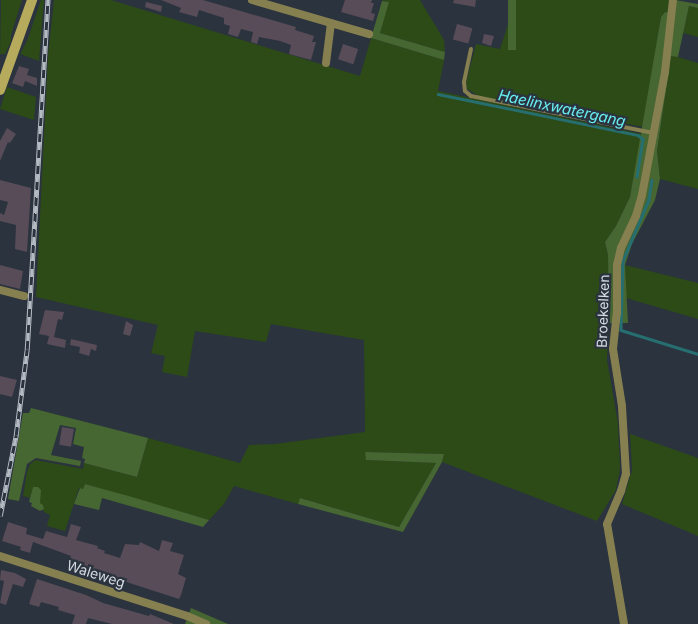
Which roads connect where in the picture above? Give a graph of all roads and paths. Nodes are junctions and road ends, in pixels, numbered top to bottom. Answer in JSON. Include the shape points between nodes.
{"nodes":[{"id":1,"x":32,"y":0,"type":"edge"},
{"id":2,"x":252,"y":0,"type":"edge"},
{"id":3,"x":673,"y":0,"type":"edge"},
{"id":4,"x":331,"y":23,"type":"junction"},
{"id":5,"x":369,"y":34,"type":"dead end"},
{"id":6,"x":471,"y":49,"type":"dead end"},
{"id":7,"x":5,"y":63,"type":"edge"},
{"id":8,"x":326,"y":63,"type":"dead end"},
{"id":9,"x":0,"y":90,"type":"edge"},
{"id":10,"x":653,"y":132,"type":"junction"},
{"id":11,"x":0,"y":290,"type":"edge"},
{"id":12,"x":24,"y":296,"type":"dead end"},
{"id":13,"x":0,"y":556,"type":"edge"},
{"id":14,"x":184,"y":615,"type":"junction"},
{"id":15,"x":181,"y":624,"type":"edge"},
{"id":16,"x":206,"y":624,"type":"edge"},
{"id":17,"x":624,"y":624,"type":"edge"}],
"edges":[{"from":1,"to":7,"type":"street"},
{"from":2,"to":4,"type":"street"},
{"from":3,"to":10,"type":"street","name":"Broekelken","via":[[665,72]]},
{"from":4,"to":5,"type":"street"},
{"from":4,"to":8,"type":"street"},
{"from":6,"to":10,"type":"lane","via":[[464,82],[465,91],[471,96]]},
{"from":7,"to":9,"type":"street"},
{"from":10,"to":17,"type":"street","name":"Broekelken","via":[[640,205],[617,265],[614,349],[624,426],[626,474],[607,524]]},
{"from":11,"to":12,"type":"street"},
{"from":13,"to":14,"type":"street","name":"Waleweg"},
{"from":14,"to":15,"type":"street"},
{"from":14,"to":16,"type":"street","name":"Waleweg"}]}
